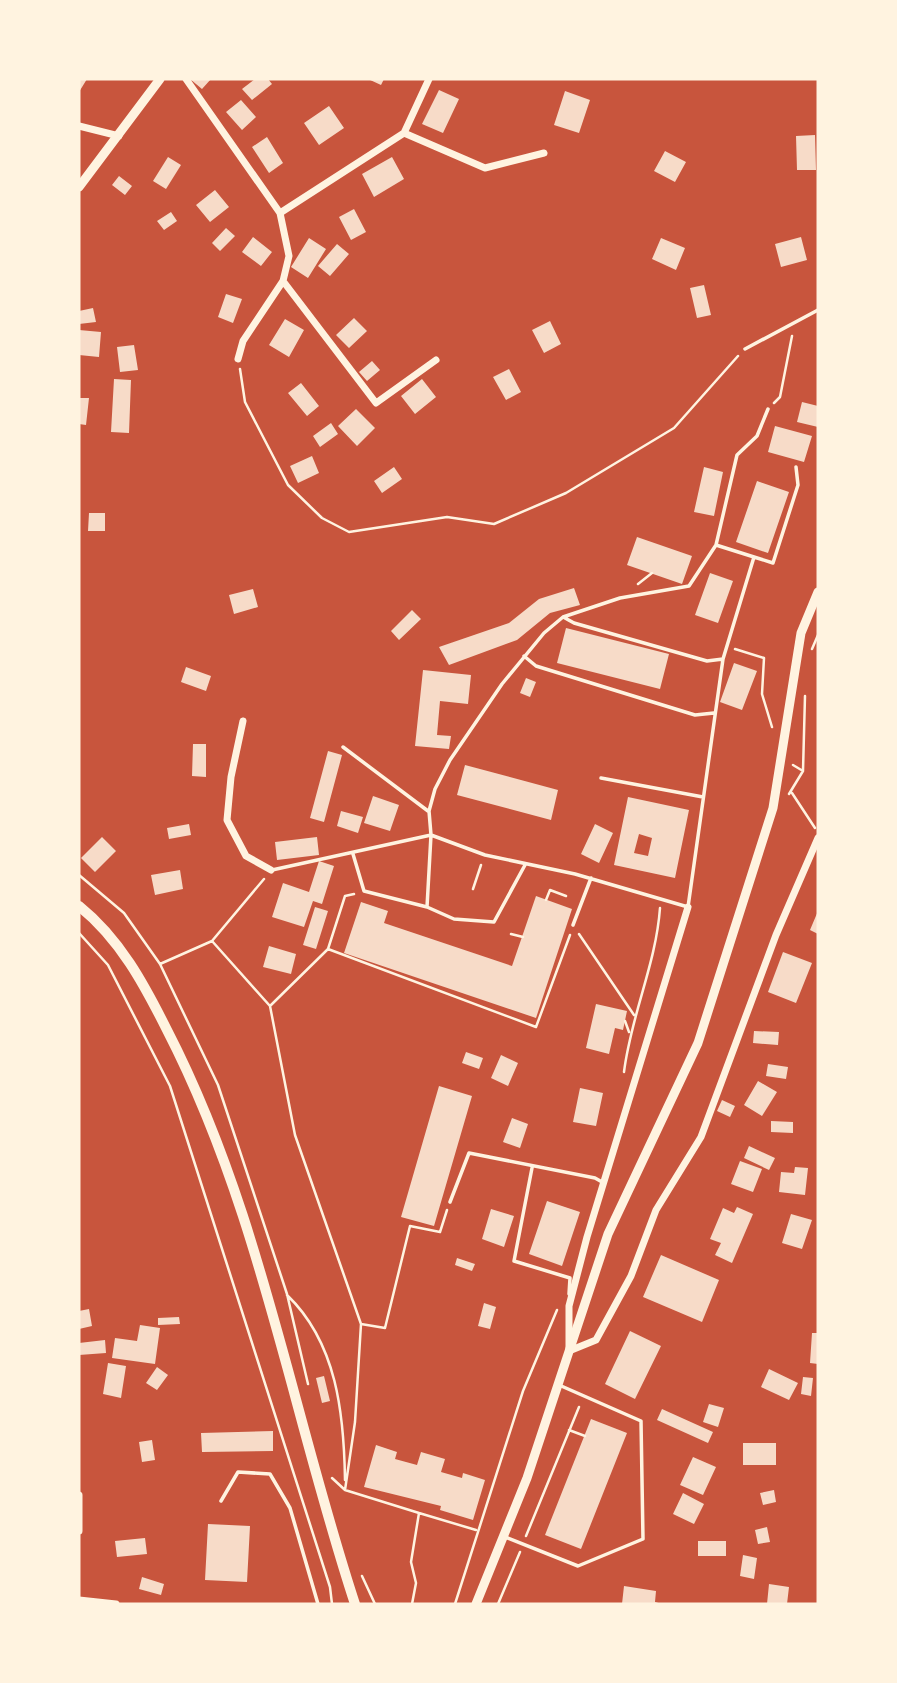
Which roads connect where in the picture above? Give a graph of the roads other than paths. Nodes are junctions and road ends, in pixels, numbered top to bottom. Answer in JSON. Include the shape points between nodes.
{"nodes":[{"id":1,"x":160,"y":79,"type":"edge"},
{"id":2,"x":186,"y":79,"type":"edge"},
{"id":3,"x":429,"y":79,"type":"edge"},
{"id":4,"x":79,"y":126,"type":"edge"},
{"id":5,"x":404,"y":134,"type":"junction"},
{"id":6,"x":119,"y":136,"type":"junction"},
{"id":7,"x":544,"y":153,"type":"dead end"},
{"id":8,"x":79,"y":187,"type":"edge"},
{"id":9,"x":280,"y":213,"type":"junction"},
{"id":10,"x":283,"y":281,"type":"junction"},
{"id":11,"x":818,"y":310,"type":"edge"},
{"id":12,"x":745,"y":349,"type":"road end"},
{"id":13,"x":239,"y":359,"type":"road end"},
{"id":14,"x":436,"y":360,"type":"dead end"},
{"id":15,"x":768,"y":409,"type":"road end"},
{"id":16,"x":796,"y":467,"type":"dead end"},
{"id":17,"x":716,"y":545,"type":"junction"},
{"id":18,"x":754,"y":557,"type":"junction"},
{"id":19,"x":818,"y":592,"type":"edge"},
{"id":20,"x":563,"y":617,"type":"junction"},
{"id":21,"x":524,"y":656,"type":"junction"},
{"id":22,"x":723,"y":659,"type":"junction"},
{"id":23,"x":713,"y":713,"type":"junction"},
{"id":24,"x":243,"y":721,"type":"dead end"},
{"id":25,"x":343,"y":747,"type":"dead end"},
{"id":26,"x":601,"y":778,"type":"dead end"},
{"id":27,"x":703,"y":797,"type":"junction"},
{"id":28,"x":429,"y":811,"type":"junction"},
{"id":29,"x":431,"y":835,"type":"junction"},
{"id":30,"x":818,"y":838,"type":"edge"},
{"id":31,"x":353,"y":853,"type":"junction"},
{"id":32,"x":525,"y":865,"type":"junction"},
{"id":33,"x":271,"y":870,"type":"joint"},
{"id":34,"x":592,"y":878,"type":"junction"},
{"id":35,"x":79,"y":906,"type":"edge"},
{"id":36,"x":427,"y":907,"type":"junction"},
{"id":37,"x":688,"y":907,"type":"junction"},
{"id":38,"x":573,"y":925,"type":"road end"},
{"id":39,"x":532,"y":1168,"type":"junction"},
{"id":40,"x":604,"y":1184,"type":"junction"},
{"id":41,"x":450,"y":1202,"type":"road end"},
{"id":42,"x":569,"y":1307,"type":"junction"},
{"id":43,"x":569,"y":1351,"type":"junction"},
{"id":44,"x":558,"y":1385,"type":"junction"},
{"id":45,"x":79,"y":1495,"type":"edge"},
{"id":46,"x":220,"y":1501,"type":"dead end"},
{"id":47,"x":79,"y":1531,"type":"edge"},
{"id":48,"x":503,"y":1536,"type":"junction"},
{"id":49,"x":79,"y":1600,"type":"edge"},
{"id":50,"x":116,"y":1604,"type":"edge"},
{"id":51,"x":318,"y":1604,"type":"edge"},
{"id":52,"x":355,"y":1604,"type":"edge"},
{"id":53,"x":476,"y":1604,"type":"edge"}],
"edges":[{"from":1,"to":6,"type":"street"},
{"from":2,"to":9,"type":"street"},
{"from":3,"to":5,"type":"street"},
{"from":4,"to":6,"type":"street"},
{"from":5,"to":7,"type":"street","via":[[485,168]]},
{"from":5,"to":9,"type":"street"},
{"from":6,"to":8,"type":"street"},
{"from":9,"to":10,"type":"street","via":[[289,256]]},
{"from":10,"to":13,"type":"street","via":[[243,341]]},
{"from":10,"to":14,"type":"street","via":[[376,403]]},
{"from":11,"to":12,"type":"lane"},
{"from":15,"to":17,"type":"lane","via":[[757,436],[737,455]]},
{"from":16,"to":18,"type":"lane","via":[[798,485],[773,563]]},
{"from":17,"to":18,"type":"lane"},
{"from":17,"to":20,"type":"lane","via":[[689,586],[620,598]]},
{"from":18,"to":22,"type":"lane"},
{"from":19,"to":43,"type":"street","via":[[801,633],[773,808],[698,1043],[608,1234]]},
{"from":20,"to":21,"type":"lane"},
{"from":20,"to":22,"type":"lane","via":[[707,661]]},
{"from":21,"to":23,"type":"lane","via":[[536,666],[695,715]]},
{"from":21,"to":28,"type":"lane","via":[[450,760]]},
{"from":22,"to":23,"type":"lane"},
{"from":23,"to":27,"type":"lane"},
{"from":24,"to":33,"type":"street","via":[[227,820],[246,856]]},
{"from":25,"to":28,"type":"lane"},
{"from":26,"to":27,"type":"lane"},
{"from":27,"to":37,"type":"lane"},
{"from":28,"to":29,"type":"lane"},
{"from":29,"to":31,"type":"lane"},
{"from":29,"to":32,"type":"lane"},
{"from":29,"to":36,"type":"lane"},
{"from":30,"to":43,"type":"street","via":[[776,935],[701,1137],[656,1210],[631,1276],[596,1340]]},
{"from":31,"to":33,"type":"lane"},
{"from":31,"to":36,"type":"lane","via":[[365,891]]},
{"from":32,"to":34,"type":"lane"},
{"from":32,"to":36,"type":"lane","via":[[494,922],[454,919]]},
{"from":34,"to":37,"type":"lane"},
{"from":34,"to":38,"type":"lane"},
{"from":35,"to":52,"type":"main road","via":[[108,934],[139,975],[199,1090],[236,1189]]},
{"from":37,"to":40,"type":"street"},
{"from":39,"to":40,"type":"lane","via":[[595,1178]]},
{"from":39,"to":41,"type":"lane","via":[[469,1153]]},
{"from":39,"to":42,"type":"lane","via":[[514,1261],[570,1278]]},
{"from":40,"to":42,"type":"street"},
{"from":42,"to":43,"type":"street"},
{"from":43,"to":44,"type":"street"},
{"from":44,"to":48,"type":"street"},
{"from":44,"to":48,"type":"lane","via":[[641,1421],[643,1539],[578,1566]]},
{"from":45,"to":47,"type":"street"},
{"from":46,"to":51,"type":"lane","via":[[238,1472],[270,1474],[290,1507]]},
{"from":48,"to":53,"type":"street"},
{"from":49,"to":50,"type":"street"}]}
